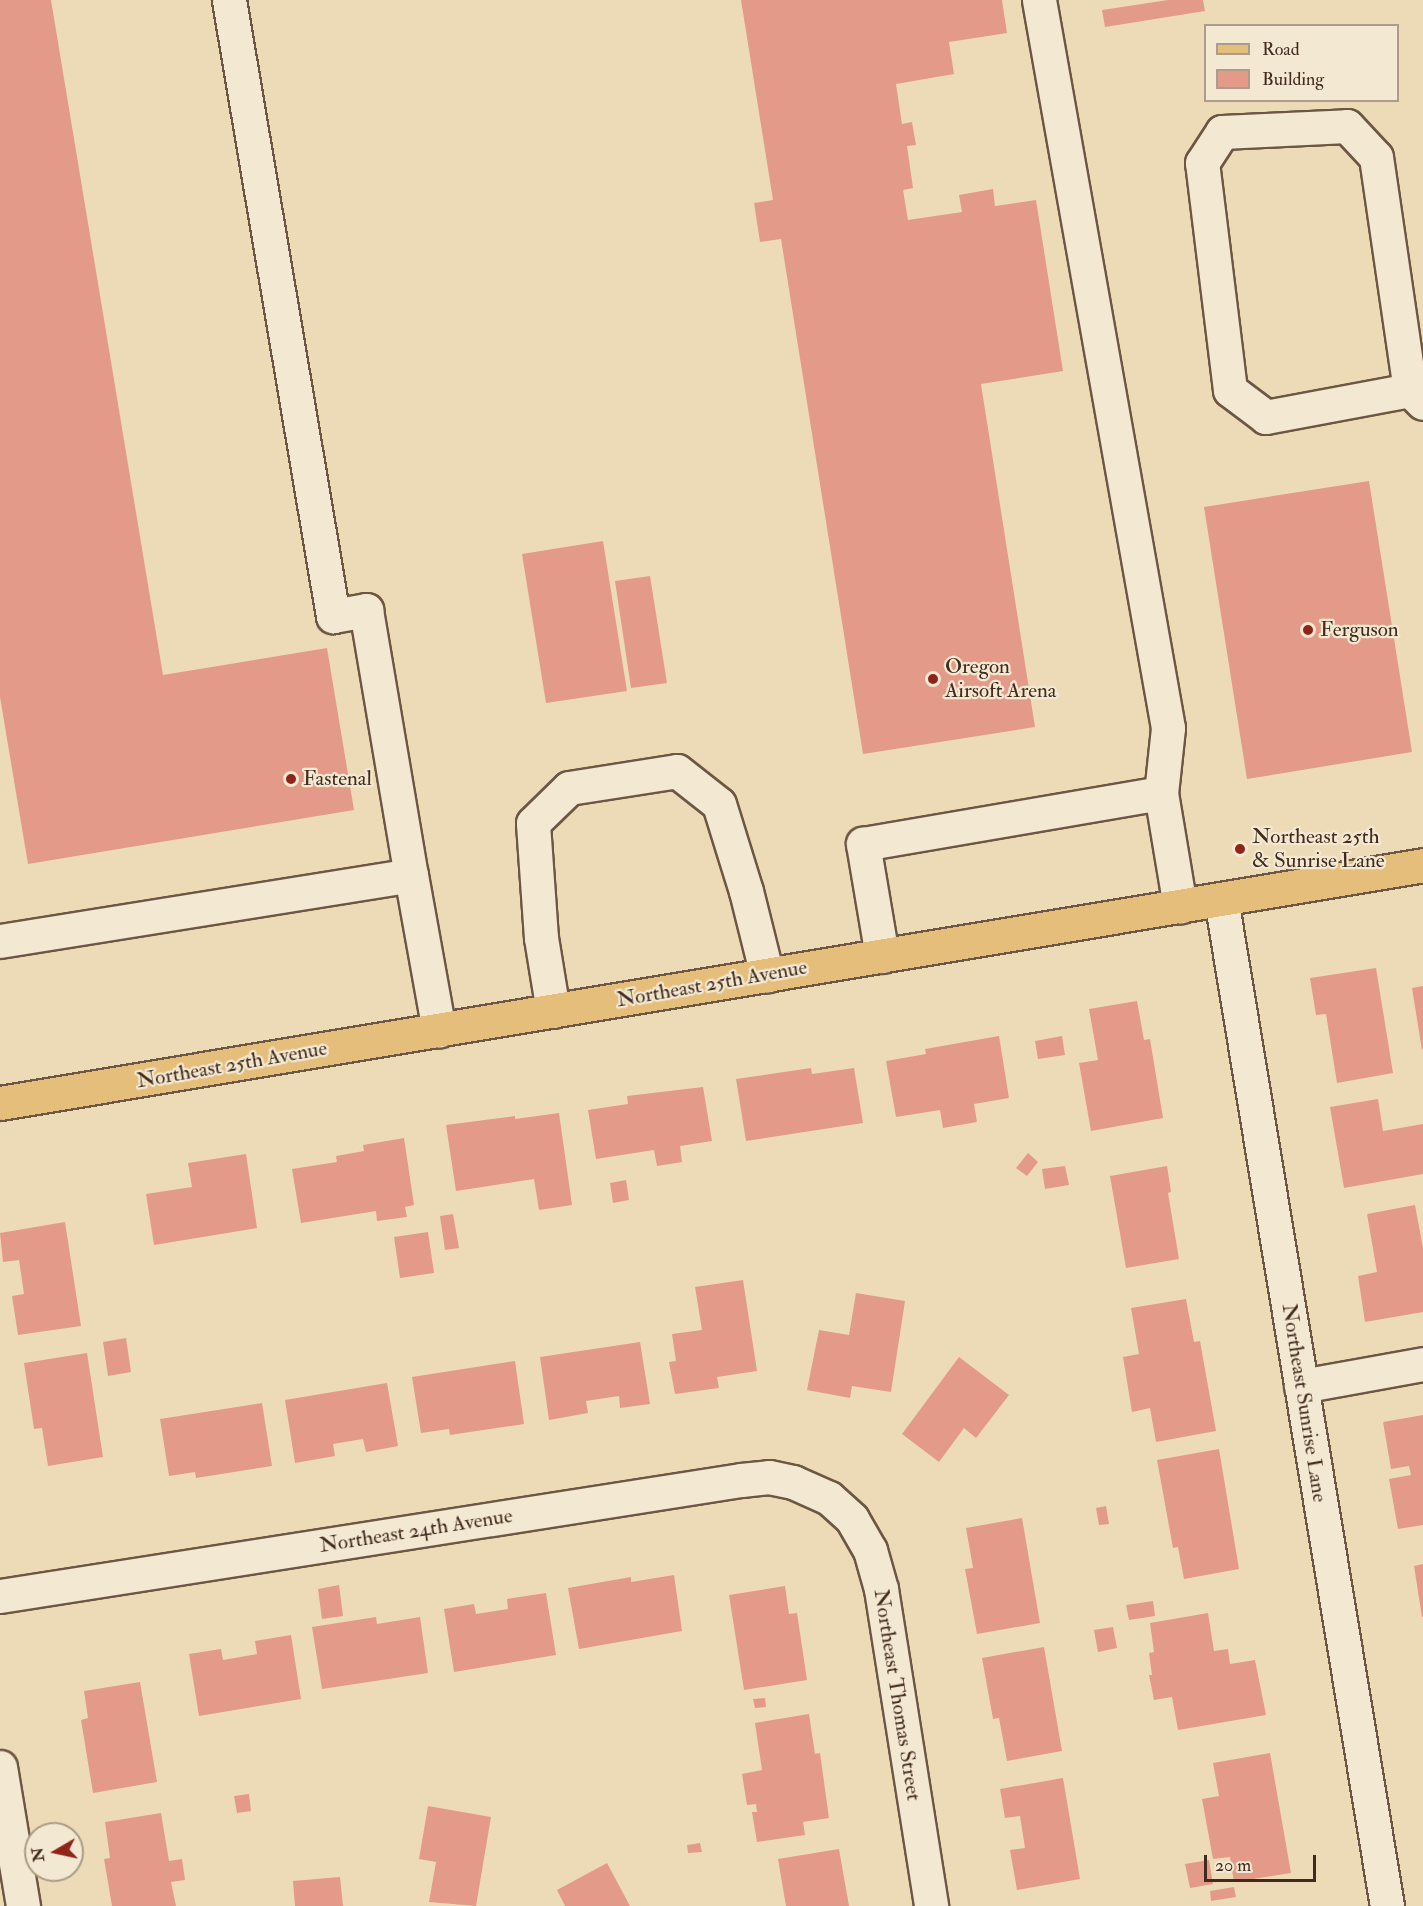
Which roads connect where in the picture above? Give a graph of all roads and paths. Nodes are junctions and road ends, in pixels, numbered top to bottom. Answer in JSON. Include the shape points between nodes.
{"nodes":[{"id":1,"x":229,"y":0,"type":"edge"},
{"id":2,"x":1039,"y":0,"type":"edge"},
{"id":3,"x":1417,"y":396,"type":"edge"},
{"id":4,"x":1161,"y":793,"type":"junction"},
{"id":5,"x":1423,"y":865,"type":"edge"},
{"id":6,"x":411,"y":875,"type":"junction"},
{"id":7,"x":1221,"y":899,"type":"junction"},
{"id":8,"x":1180,"y":906,"type":"junction"},
{"id":9,"x":0,"y":941,"type":"edge"},
{"id":10,"x":882,"y":956,"type":"junction"},
{"id":11,"x":767,"y":975,"type":"junction"},
{"id":12,"x":553,"y":1011,"type":"junction"},
{"id":13,"x":439,"y":1030,"type":"junction"},
{"id":14,"x":0,"y":1103,"type":"edge"},
{"id":15,"x":1423,"y":1364,"type":"edge"},
{"id":16,"x":1301,"y":1386,"type":"junction"},
{"id":17,"x":829,"y":1498,"type":"joint"},
{"id":18,"x":0,"y":1596,"type":"edge"},
{"id":19,"x":0,"y":1767,"type":"edge"},
{"id":20,"x":23,"y":1906,"type":"edge"},
{"id":21,"x":932,"y":1906,"type":"edge"},
{"id":22,"x":1387,"y":1906,"type":"edge"}],
"edges":[{"from":1,"to":6,"type":"street","via":[[333,616],[366,610]]},
{"from":2,"to":4,"type":"street","via":[[1168,728]]},
{"from":3,"to":3,"type":"street","via":[[1266,417],[1230,390],[1202,164],[1222,132],[1347,126],[1376,157]]},
{"from":4,"to":8,"type":"street"},
{"from":4,"to":10,"type":"street","via":[[863,844]]},
{"from":5,"to":7,"type":"main road","name":"Northeast 25th Avenue"},
{"from":6,"to":9,"type":"street"},
{"from":6,"to":13,"type":"street"},
{"from":7,"to":8,"type":"main road","name":"Northeast 25th Avenue"},
{"from":7,"to":16,"type":"street","name":"Northeast Sunrise Lane"},
{"from":8,"to":10,"type":"main road","name":"Northeast 25th Avenue"},
{"from":10,"to":11,"type":"main road","name":"Northeast 25th Avenue"},
{"from":11,"to":12,"type":"main road","name":"Northeast 25th Avenue"},
{"from":11,"to":12,"type":"street","via":[[719,804],[677,771],[569,788],[533,823],[541,938]]},
{"from":12,"to":13,"type":"main road","name":"Northeast 25th Avenue"},
{"from":13,"to":14,"type":"main road","name":"Northeast 25th Avenue"},
{"from":15,"to":16,"type":"street"},
{"from":16,"to":22,"type":"street","name":"Northeast Sunrise Lane"},
{"from":17,"to":18,"type":"street","name":"Northeast 24th Avenue","via":[[793,1482],[769,1478],[741,1480]]},
{"from":17,"to":21,"type":"street","name":"Northeast Thomas Street","via":[[852,1519],[870,1550],[876,1570]]},
{"from":19,"to":20,"type":"street"}]}
